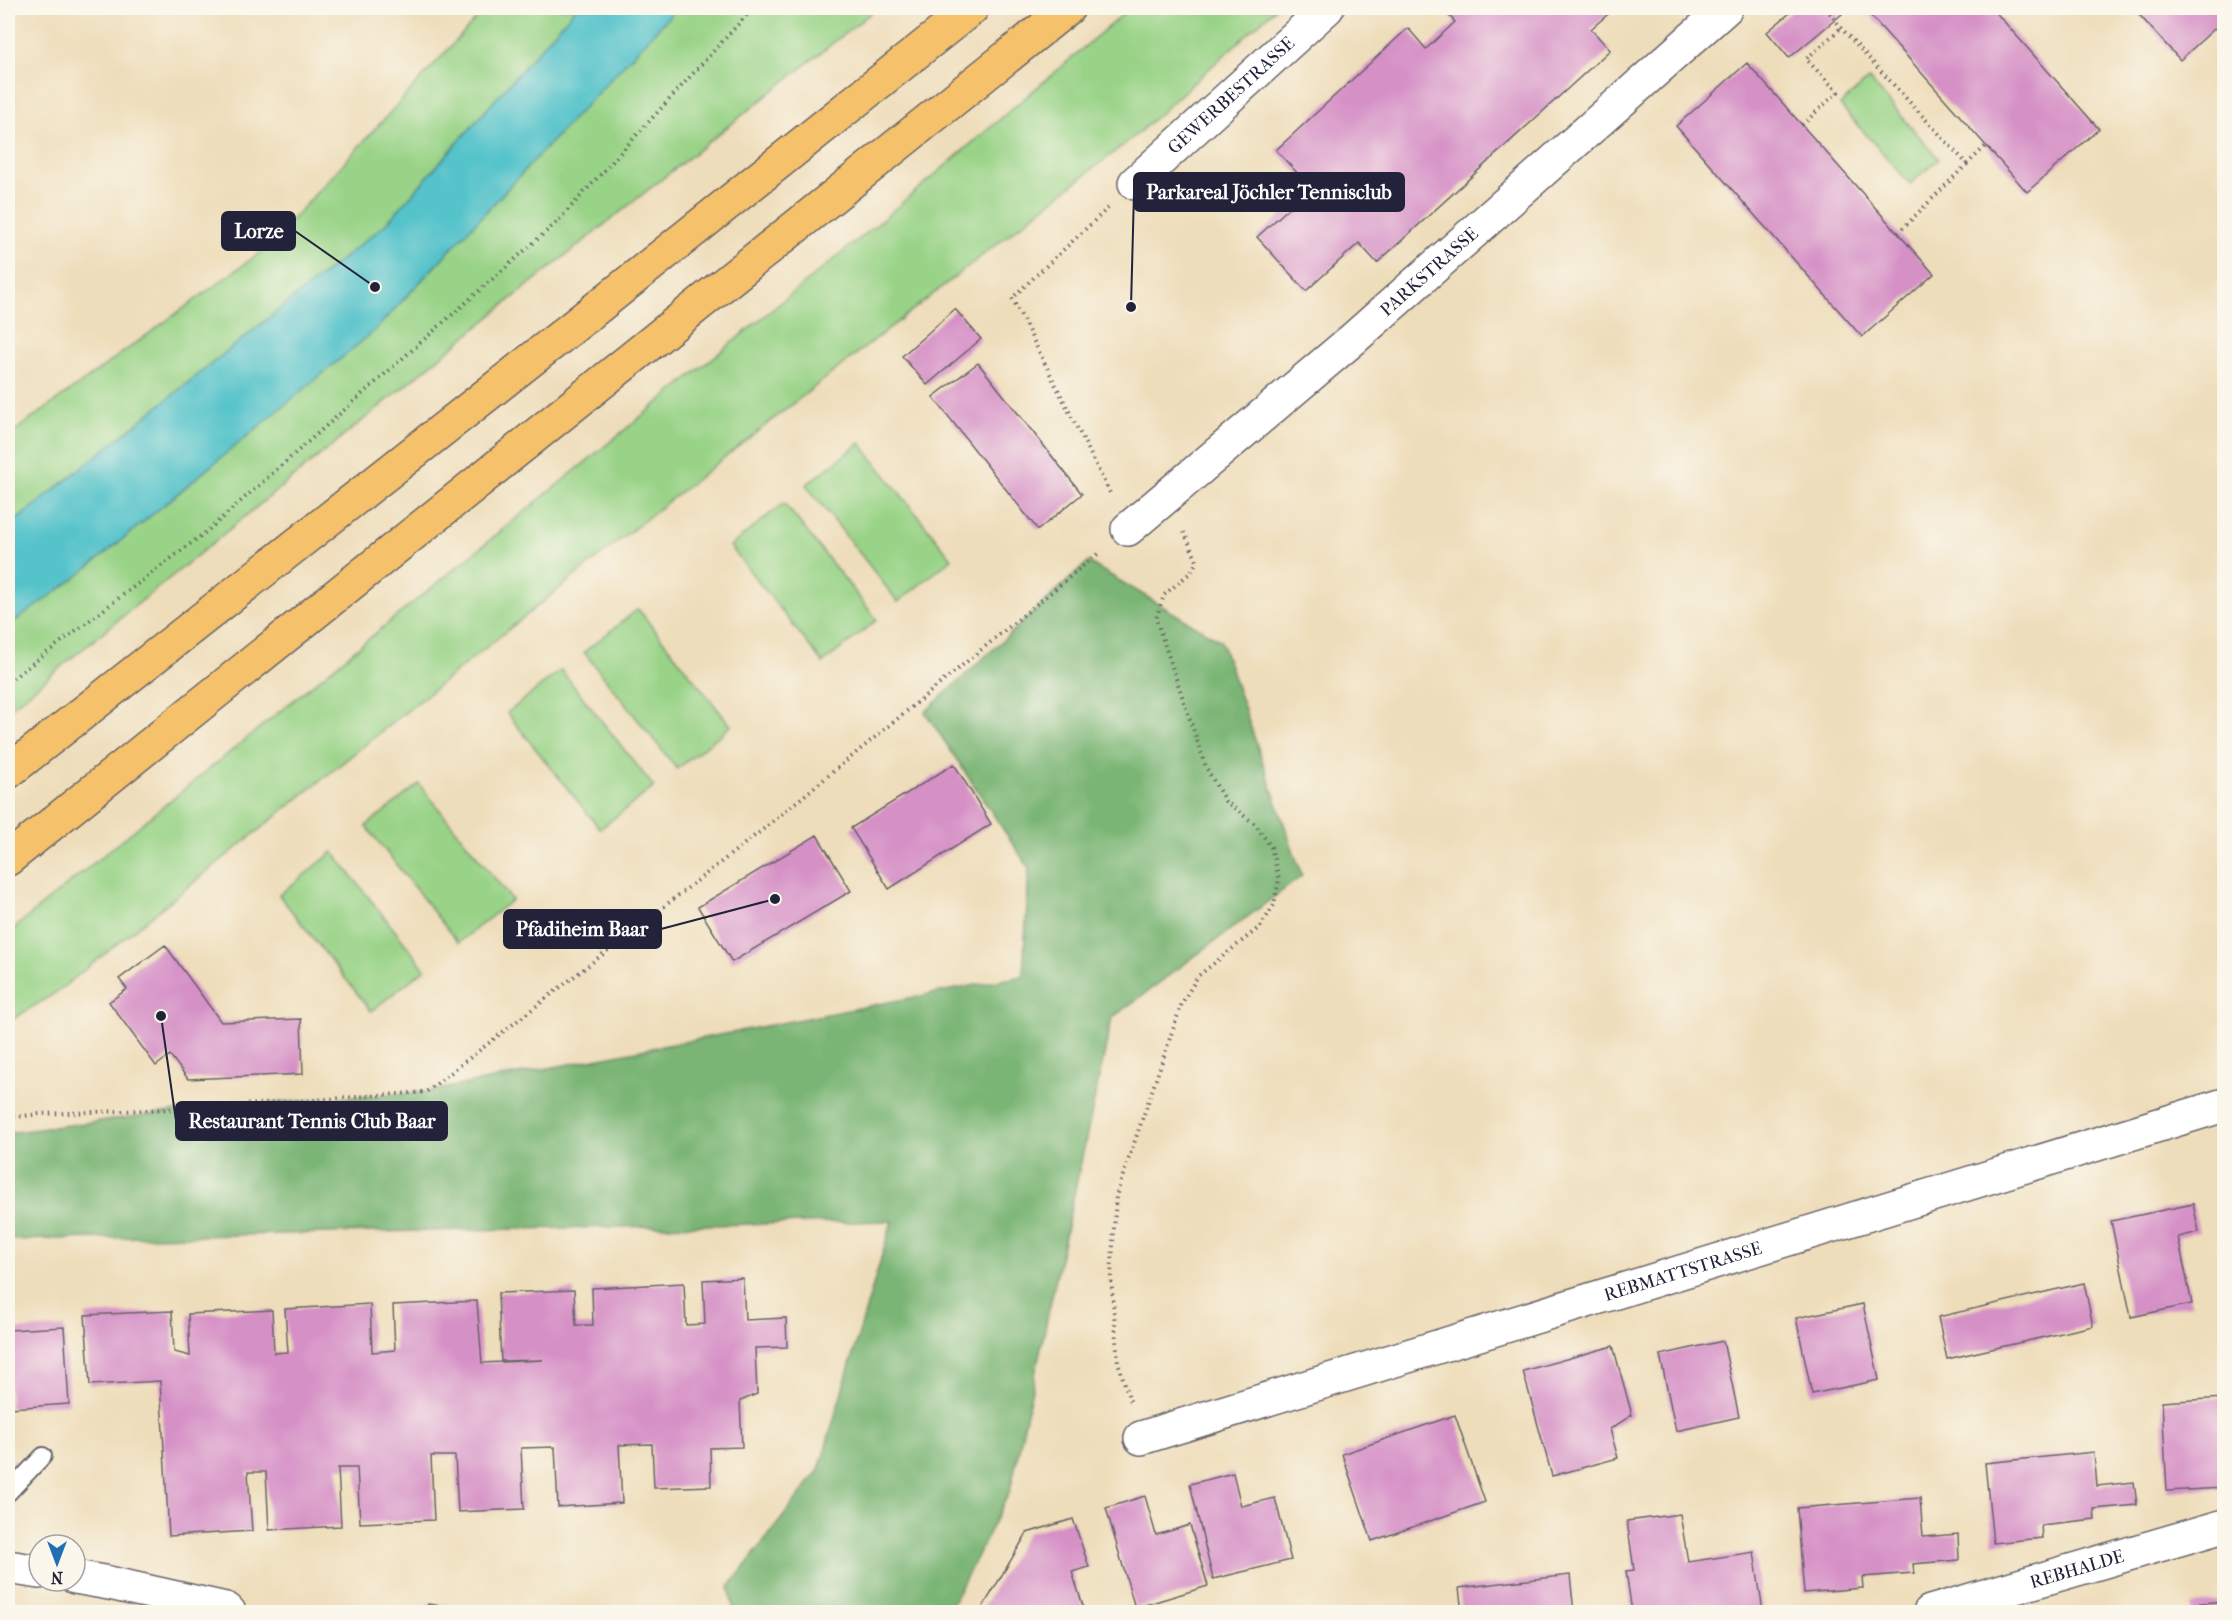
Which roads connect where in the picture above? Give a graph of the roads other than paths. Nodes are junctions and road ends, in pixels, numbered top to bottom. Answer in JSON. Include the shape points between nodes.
{"nodes":[{"id":1,"x":972,"y":8,"type":"edge"},
{"id":2,"x":1068,"y":8,"type":"edge"},
{"id":3,"x":1327,"y":8,"type":"edge"},
{"id":4,"x":1726,"y":8,"type":"edge"},
{"id":5,"x":1135,"y":183,"type":"road end"},
{"id":6,"x":1128,"y":529,"type":"road end"},
{"id":7,"x":8,"y":772,"type":"edge"},
{"id":8,"x":8,"y":859,"type":"edge"},
{"id":9,"x":2224,"y":1105,"type":"edge"},
{"id":10,"x":1141,"y":1438,"type":"road end"},
{"id":11,"x":43,"y":1456,"type":"dead end"},
{"id":12,"x":8,"y":1493,"type":"edge"},
{"id":13,"x":2224,"y":1526,"type":"edge"},
{"id":14,"x":8,"y":1567,"type":"edge"},
{"id":15,"x":27,"y":1570,"type":"edge"},
{"id":16,"x":87,"y":1580,"type":"edge"},
{"id":17,"x":229,"y":1612,"type":"edge"},
{"id":18,"x":1930,"y":1612,"type":"edge"}],
"edges":[{"from":1,"to":7,"type":"highway"},
{"from":2,"to":8,"type":"highway"},
{"from":3,"to":5,"type":"street","name":"GEWERBESTRASSE"},
{"from":4,"to":6,"type":"street","name":"PARKSTRASSE","via":[[1352,340]]},
{"from":9,"to":10,"type":"street","name":"REBMATTSTRASSE"},
{"from":11,"to":12,"type":"lane"},
{"from":13,"to":18,"type":"street","name":"REBHALDE"},
{"from":14,"to":15,"type":"street"},
{"from":16,"to":17,"type":"street"}]}
